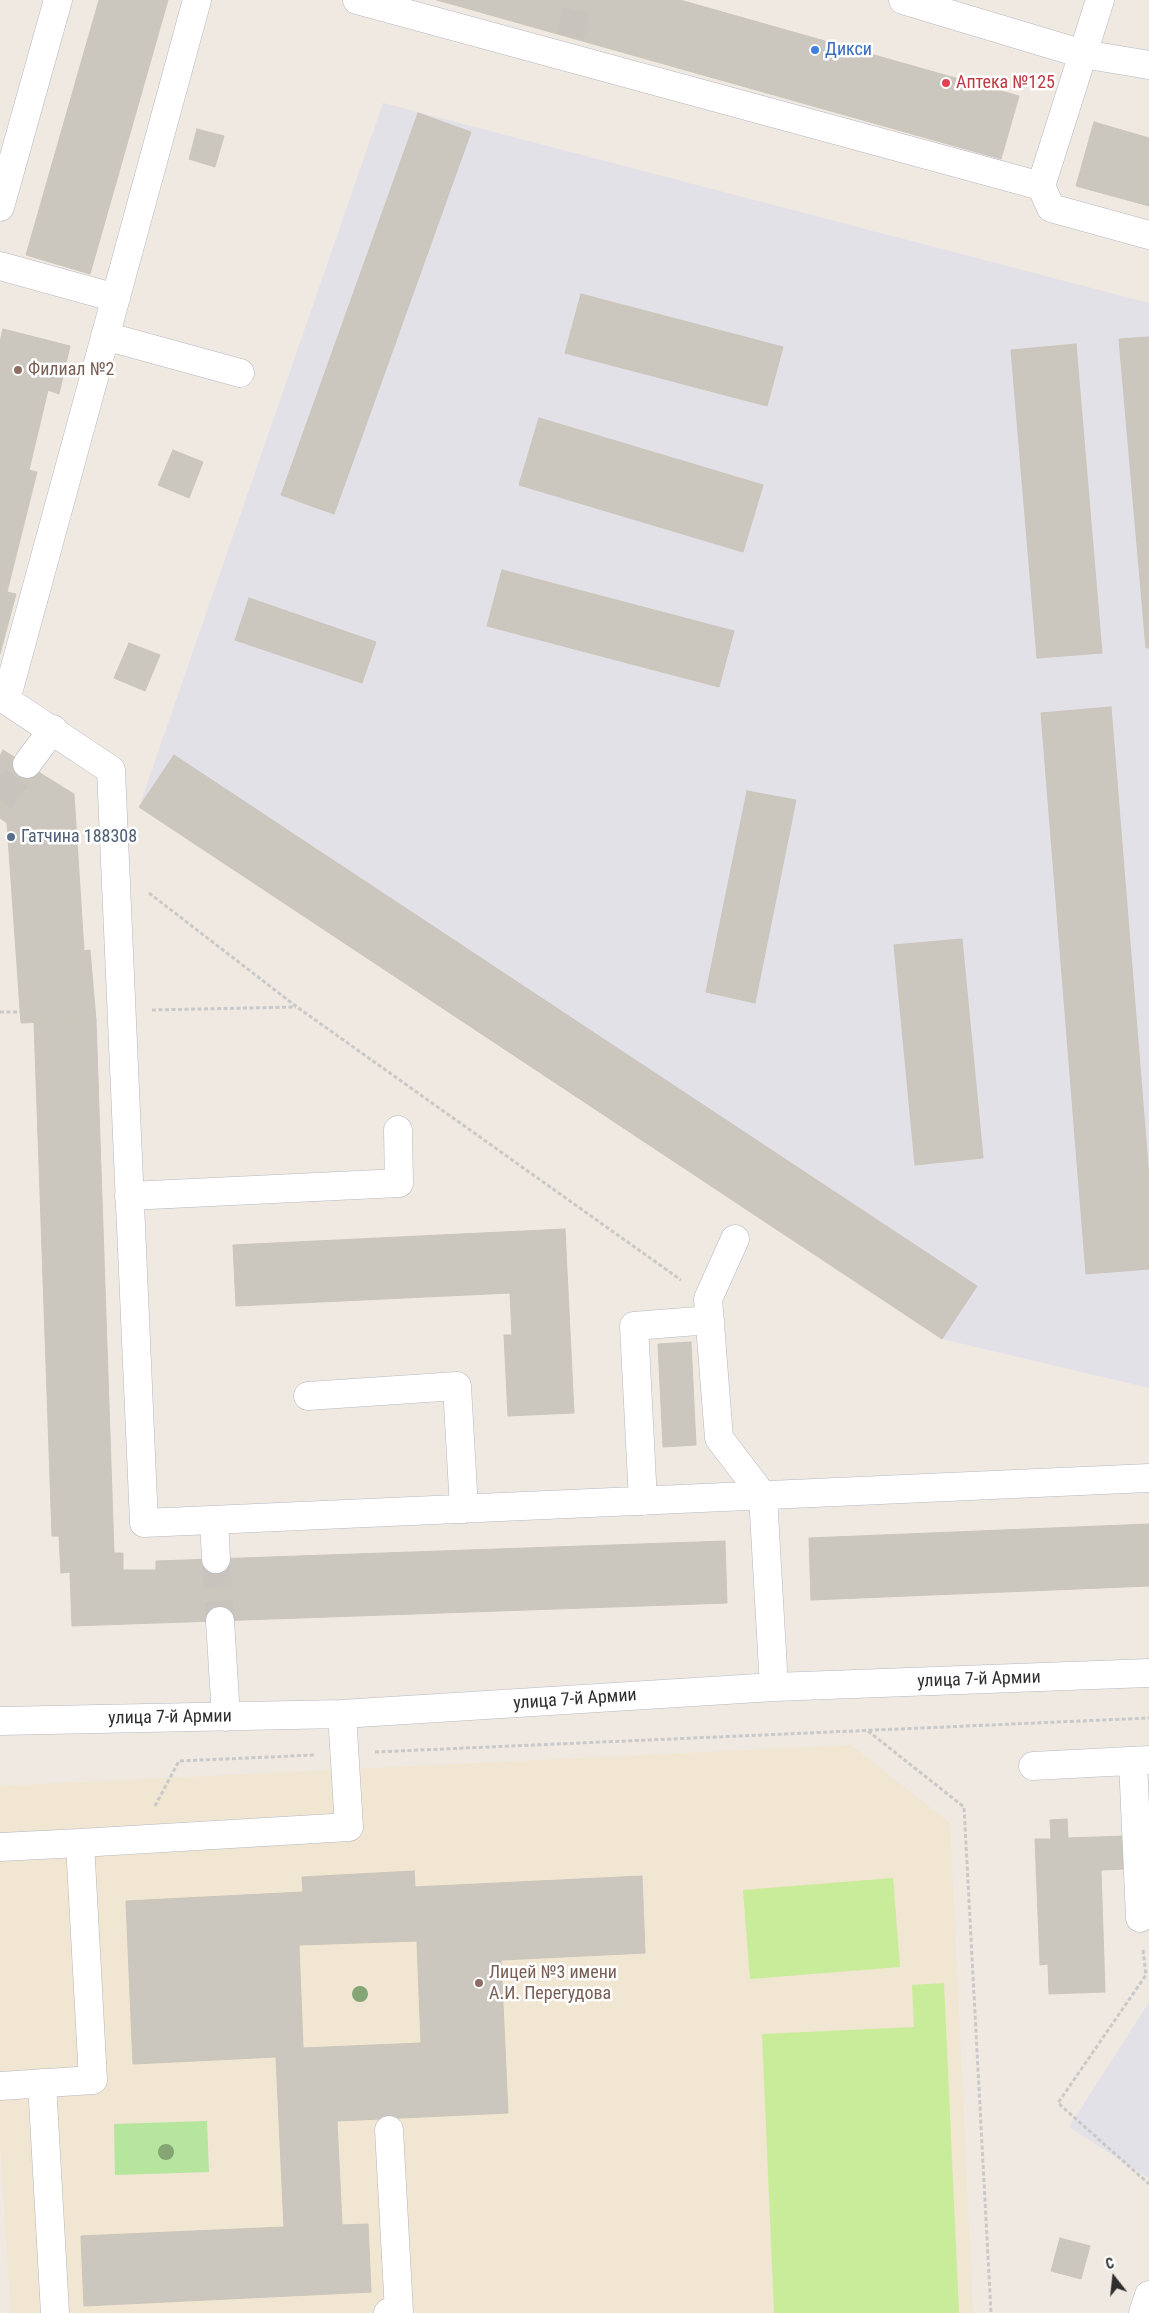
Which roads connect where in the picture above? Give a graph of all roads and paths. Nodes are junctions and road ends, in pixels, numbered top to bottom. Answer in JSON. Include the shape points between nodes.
{"nodes":[{"id":1,"x":58,"y":0,"type":"edge"},
{"id":2,"x":197,"y":0,"type":"edge"},
{"id":3,"x":357,"y":0,"type":"edge"},
{"id":4,"x":903,"y":0,"type":"edge"},
{"id":5,"x":1100,"y":0,"type":"edge"},
{"id":6,"x":1083,"y":54,"type":"junction"},
{"id":7,"x":1149,"y":65,"type":"edge"},
{"id":8,"x":10,"y":134,"type":"edge"},
{"id":9,"x":1041,"y":186,"type":"junction"},
{"id":10,"x":0,"y":207,"type":"edge"},
{"id":11,"x":1149,"y":236,"type":"edge"},
{"id":12,"x":0,"y":266,"type":"edge"},
{"id":13,"x":116,"y":298,"type":"junction"},
{"id":14,"x":105,"y":336,"type":"junction"},
{"id":15,"x":240,"y":373,"type":"dead end"},
{"id":16,"x":53,"y":729,"type":"junction"},
{"id":17,"x":27,"y":764,"type":"tunnel mouth"},
{"id":18,"x":115,"y":867,"type":"junction"},
{"id":19,"x":297,"y":1007,"type":"junction"},
{"id":20,"x":121,"y":1010,"type":"junction"},
{"id":21,"x":0,"y":1012,"type":"edge"},
{"id":22,"x":20,"y":1012,"type":"dead end"},
{"id":23,"x":398,"y":1130,"type":"dead end"},
{"id":24,"x":129,"y":1196,"type":"junction"},
{"id":25,"x":735,"y":1239,"type":"dead end"},
{"id":26,"x":709,"y":1310,"type":"junction"},
{"id":27,"x":308,"y":1396,"type":"dead end"},
{"id":28,"x":1149,"y":1478,"type":"edge"},
{"id":29,"x":763,"y":1496,"type":"junction"},
{"id":30,"x":643,"y":1501,"type":"junction"},
{"id":31,"x":464,"y":1509,"type":"junction"},
{"id":32,"x":214,"y":1520,"type":"junction"},
{"id":33,"x":216,"y":1559,"type":"tunnel mouth"},
{"id":34,"x":220,"y":1621,"type":"tunnel mouth"},
{"id":35,"x":1149,"y":1673,"type":"edge"},
{"id":36,"x":774,"y":1687,"type":"junction"},
{"id":37,"x":342,"y":1714,"type":"junction"},
{"id":38,"x":226,"y":1717,"type":"junction"},
{"id":39,"x":1149,"y":1718,"type":"edge"},
{"id":40,"x":0,"y":1721,"type":"edge"},
{"id":41,"x":867,"y":1730,"type":"junction"},
{"id":42,"x":345,"y":1754,"type":"junction"},
{"id":43,"x":1141,"y":1761,"type":"edge"},
{"id":44,"x":1033,"y":1766,"type":"dead end"},
{"id":45,"x":136,"y":1839,"type":"junction"},
{"id":46,"x":80,"y":1843,"type":"junction"},
{"id":47,"x":0,"y":1847,"type":"edge"},
{"id":48,"x":1140,"y":1918,"type":"joint"},
{"id":49,"x":42,"y":2083,"type":"junction"},
{"id":50,"x":0,"y":2086,"type":"edge"},
{"id":51,"x":389,"y":2130,"type":"dead end"},
{"id":52,"x":1149,"y":2184,"type":"edge"},
{"id":53,"x":1149,"y":2295,"type":"edge"},
{"id":54,"x":55,"y":2313,"type":"edge"},
{"id":55,"x":388,"y":2313,"type":"edge"},
{"id":56,"x":991,"y":2313,"type":"edge"},
{"id":57,"x":1143,"y":2313,"type":"edge"}],
"edges":[{"from":1,"to":8,"type":"street"},
{"from":2,"to":13,"type":"street"},
{"from":3,"to":9,"type":"street","via":[[568,47]]},
{"from":4,"to":6,"type":"street"},
{"from":5,"to":6,"type":"street"},
{"from":6,"to":7,"type":"street"},
{"from":6,"to":9,"type":"street"},
{"from":8,"to":10,"type":"street"},
{"from":9,"to":11,"type":"street","via":[[1050,208]]},
{"from":12,"to":13,"type":"street"},
{"from":13,"to":14,"type":"street"},
{"from":14,"to":15,"type":"street"},
{"from":14,"to":16,"type":"street","via":[[6,700]]},
{"from":16,"to":17,"type":"street"},
{"from":16,"to":18,"type":"street","via":[[111,770]]},
{"from":18,"to":19,"type":"path"},
{"from":18,"to":20,"type":"street"},
{"from":19,"to":20,"type":"path"},
{"from":19,"to":26,"type":"path"},
{"from":20,"to":24,"type":"street"},
{"from":21,"to":22,"type":"path"},
{"from":23,"to":24,"type":"street","via":[[399,1183]]},
{"from":24,"to":32,"type":"street","via":[[144,1523]]},
{"from":25,"to":26,"type":"street"},
{"from":26,"to":29,"type":"street","via":[[719,1438]]},
{"from":26,"to":30,"type":"street","via":[[634,1326]]},
{"from":27,"to":31,"type":"street","via":[[457,1386]]},
{"from":28,"to":29,"type":"street"},
{"from":29,"to":30,"type":"street"},
{"from":29,"to":36,"type":"street"},
{"from":30,"to":31,"type":"street"},
{"from":31,"to":32,"type":"street"},
{"from":32,"to":33,"type":"street"},
{"from":34,"to":38,"type":"street"},
{"from":35,"to":36,"type":"street","name":"улица 7-й Армии"},
{"from":36,"to":37,"type":"street","name":"улица 7-й Армии"},
{"from":37,"to":38,"type":"street","name":"улица 7-й Армии"},
{"from":37,"to":42,"type":"street"},
{"from":38,"to":40,"type":"street","name":"улица 7-й Армии"},
{"from":39,"to":41,"type":"path"},
{"from":41,"to":42,"type":"path"},
{"from":41,"to":56,"type":"path","via":[[964,1807]]},
{"from":42,"to":45,"type":"path","via":[[179,1761]]},
{"from":42,"to":45,"type":"street","via":[[349,1827]]},
{"from":43,"to":44,"type":"street"},
{"from":43,"to":48,"type":"street"},
{"from":45,"to":46,"type":"street"},
{"from":46,"to":47,"type":"street"},
{"from":46,"to":49,"type":"street","via":[[93,2080]]},
{"from":48,"to":52,"type":"path","via":[[1146,1976],[1058,2103]]},
{"from":49,"to":50,"type":"street"},
{"from":49,"to":54,"type":"street"},
{"from":51,"to":55,"type":"street","via":[[399,2312]]},
{"from":53,"to":57,"type":"street"}]}
